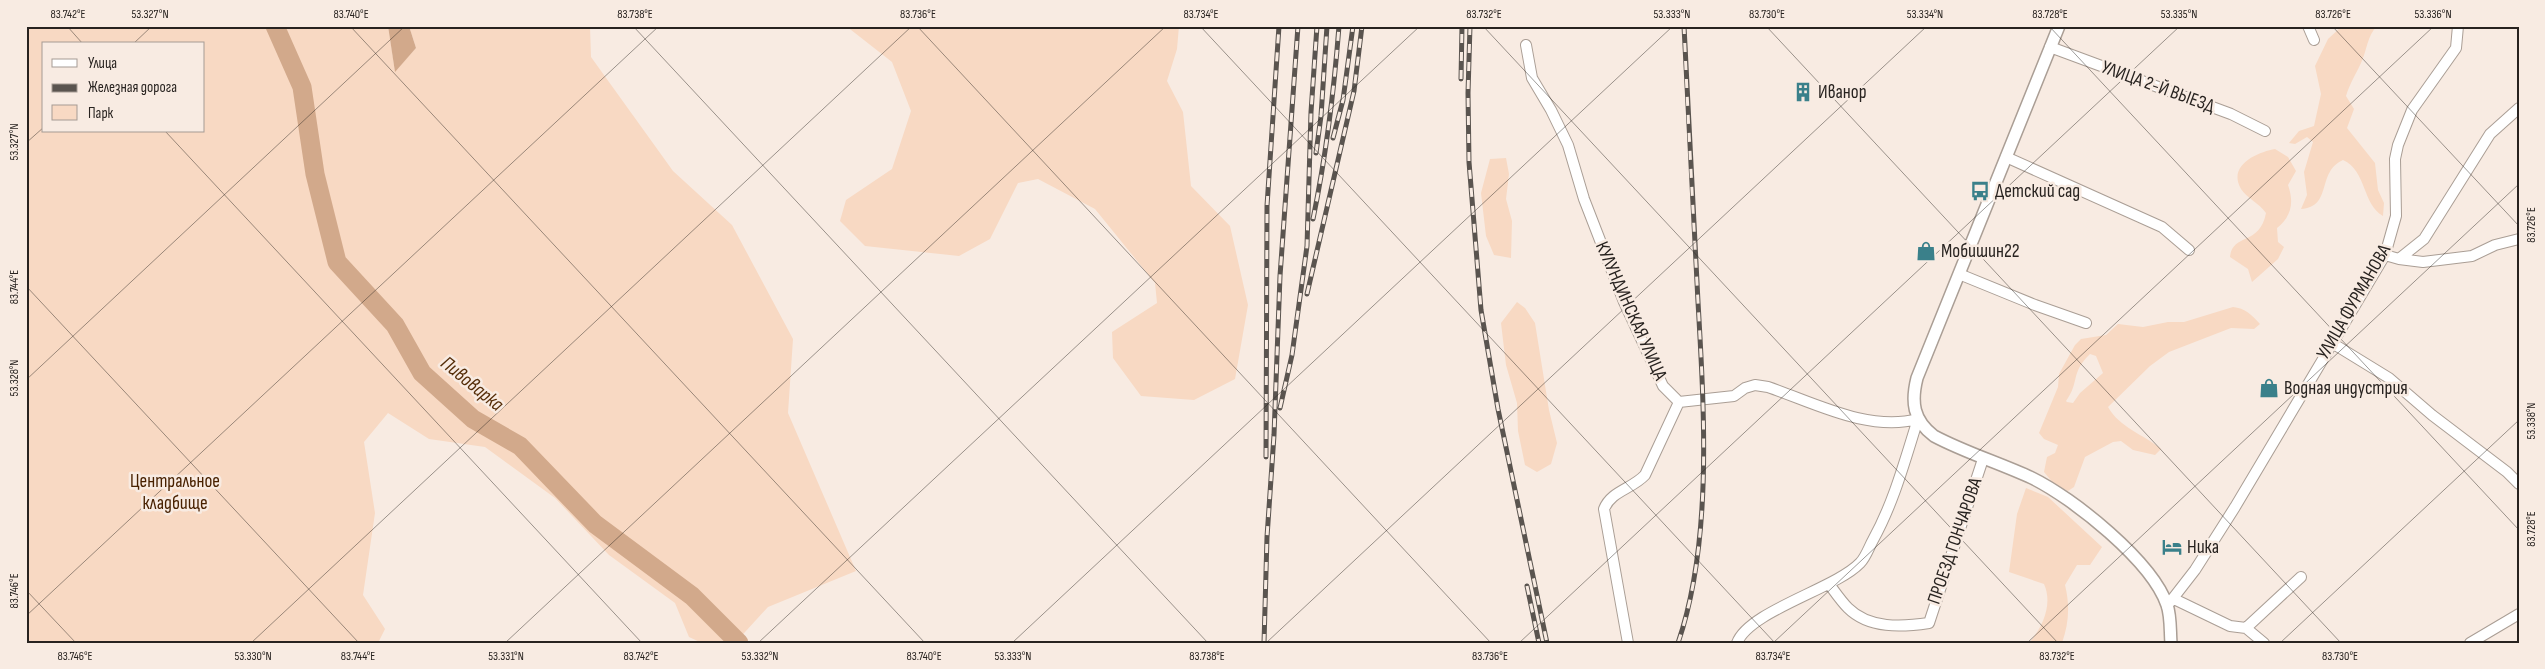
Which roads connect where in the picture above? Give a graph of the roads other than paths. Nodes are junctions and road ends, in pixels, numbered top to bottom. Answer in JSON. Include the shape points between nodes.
{"nodes":[{"id":1,"x":2059,"y":26,"type":"edge"},
{"id":2,"x":2308,"y":26,"type":"edge"},
{"id":3,"x":2458,"y":26,"type":"edge"},
{"id":4,"x":2314,"y":40,"type":"dead end"},
{"id":5,"x":1526,"y":45,"type":"dead end"},
{"id":6,"x":2050,"y":47,"type":"junction"},
{"id":7,"x":2519,"y":108,"type":"edge"},
{"id":8,"x":2265,"y":131,"type":"dead end"},
{"id":9,"x":2006,"y":157,"type":"junction"},
{"id":10,"x":2519,"y":239,"type":"edge"},
{"id":11,"x":2189,"y":250,"type":"dead end"},
{"id":12,"x":2385,"y":255,"type":"junction"},
{"id":13,"x":2399,"y":259,"type":"junction"},
{"id":14,"x":1959,"y":274,"type":"junction"},
{"id":15,"x":2086,"y":323,"type":"dead end"},
{"id":16,"x":2332,"y":343,"type":"junction"},
{"id":17,"x":1679,"y":402,"type":"junction"},
{"id":18,"x":1918,"y":418,"type":"junction"},
{"id":19,"x":1983,"y":459,"type":"junction"},
{"id":20,"x":2519,"y":484,"type":"edge"},
{"id":21,"x":2301,"y":577,"type":"dead end"},
{"id":22,"x":1829,"y":584,"type":"junction"},
{"id":23,"x":2171,"y":603,"type":"junction"},
{"id":24,"x":2519,"y":614,"type":"edge"},
{"id":25,"x":2246,"y":628,"type":"junction"},
{"id":26,"x":1628,"y":643,"type":"edge"},
{"id":27,"x":1737,"y":643,"type":"edge"},
{"id":28,"x":2171,"y":643,"type":"edge"},
{"id":29,"x":2264,"y":643,"type":"edge"},
{"id":30,"x":2470,"y":643,"type":"edge"}],
"edges":[{"from":1,"to":6,"type":"street"},
{"from":2,"to":4,"type":"street"},
{"from":3,"to":12,"type":"street","name":"УЛИЦА ФУРМАНОВА","via":[[2456,48],[2412,110],[2398,145],[2395,159],[2396,216]]},
{"from":5,"to":17,"type":"street","name":"КУЛУНДИНСКАЯ УЛИЦА","via":[[1532,78],[1568,145],[1584,199],[1624,302],[1663,386]]},
{"from":6,"to":8,"type":"street","name":"УЛИЦА 2-Й ВЫЕЗД","via":[[2231,114]]},
{"from":6,"to":9,"type":"street"},
{"from":7,"to":13,"type":"street","via":[[2485,140],[2424,239]]},
{"from":9,"to":11,"type":"street","via":[[2162,227]]},
{"from":9,"to":14,"type":"street"},
{"from":10,"to":13,"type":"street","via":[[2495,244],[2472,256],[2423,262]]},
{"from":12,"to":13,"type":"street"},
{"from":12,"to":16,"type":"street","name":"УЛИЦА ФУРМАНОВА"},
{"from":14,"to":15,"type":"street"},
{"from":14,"to":18,"type":"street","via":[[1917,378],[1913,404]]},
{"from":16,"to":20,"type":"street","via":[[2389,378]]},
{"from":16,"to":23,"type":"street","name":"УЛИЦА ФУРМАНОВА","via":[[2235,507]]},
{"from":17,"to":18,"type":"street","via":[[1734,396],[1755,385],[1873,421],[1900,423]]},
{"from":17,"to":26,"type":"street","name":"КУЛУНДИНСКАЯ УЛИЦА","via":[[1645,475],[1611,496],[1604,510]]},
{"from":18,"to":19,"type":"street","via":[[1934,436]]},
{"from":18,"to":22,"type":"street","via":[[1895,490],[1873,541],[1861,562],[1841,579]]},
{"from":19,"to":22,"type":"street","name":"ПРОЕЗД ГОНЧАРОВА","via":[[1929,623],[1899,627],[1863,620],[1848,609]]},
{"from":19,"to":23,"type":"street","via":[[2031,478],[2074,503],[2146,570]]},
{"from":21,"to":25,"type":"street"},
{"from":22,"to":27,"type":"street","via":[[1810,591],[1769,615],[1749,628]]},
{"from":23,"to":25,"type":"street","via":[[2230,626]]},
{"from":23,"to":28,"type":"street"},
{"from":24,"to":30,"type":"street"},
{"from":25,"to":29,"type":"street"}]}
